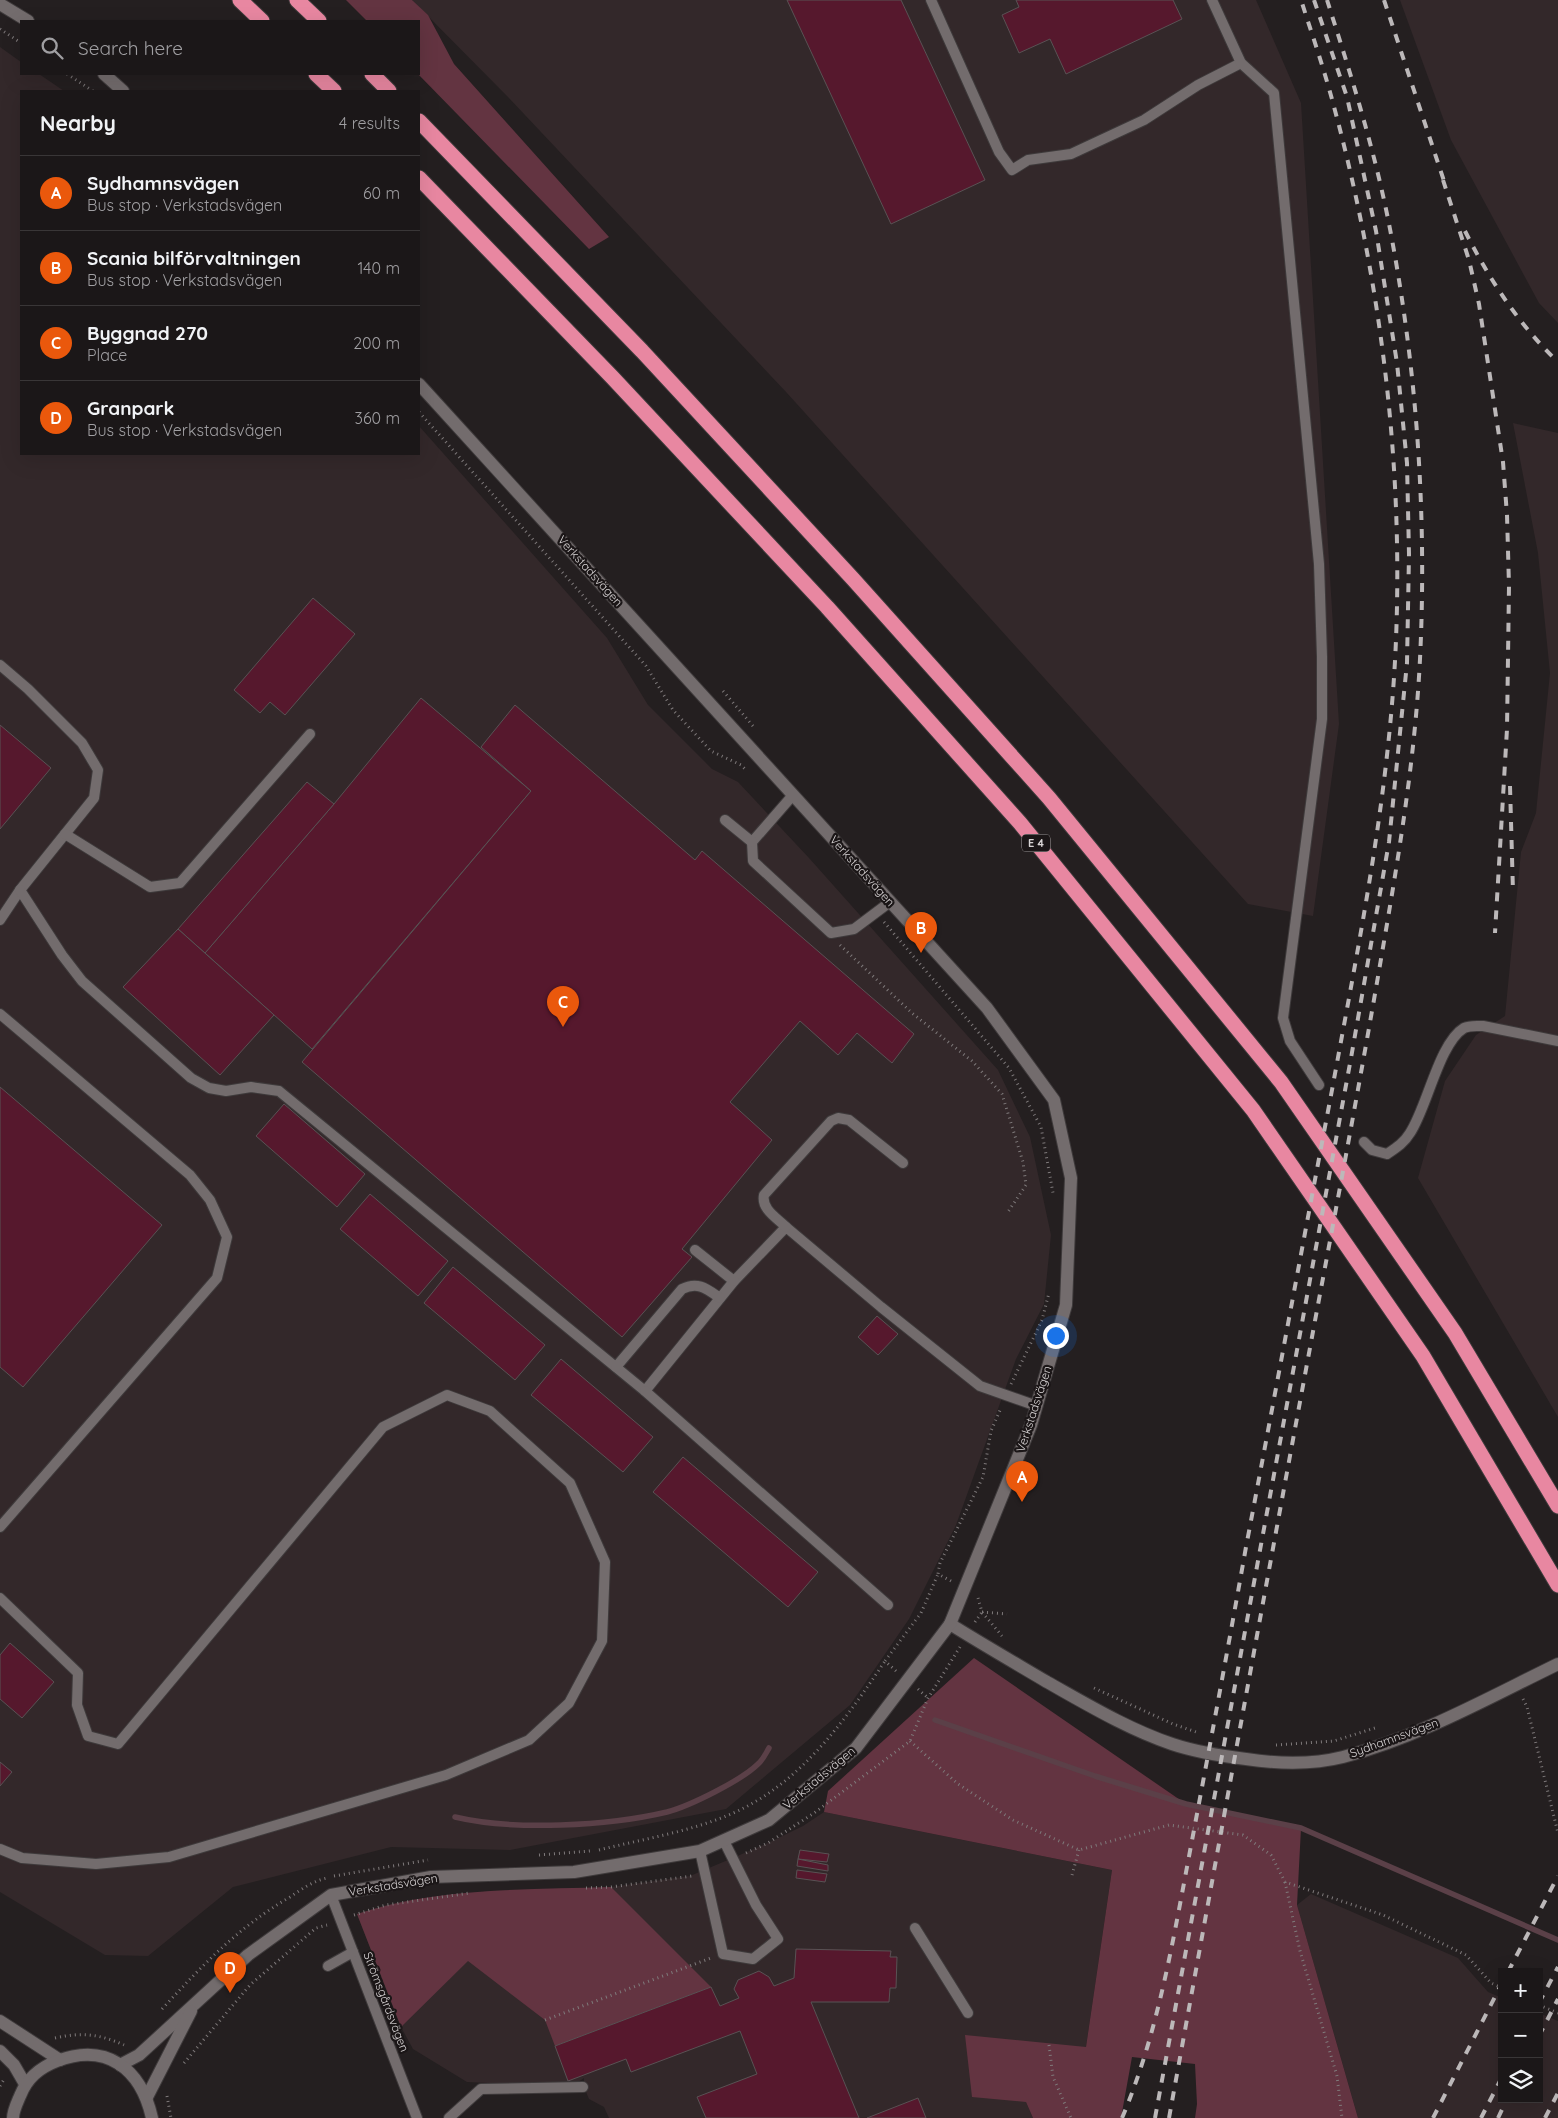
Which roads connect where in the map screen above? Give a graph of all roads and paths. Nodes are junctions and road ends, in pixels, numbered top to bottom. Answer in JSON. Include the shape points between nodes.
{"nodes":[{"id":1,"x":240,"y":0,"type":"edge"},
{"id":2,"x":297,"y":0,"type":"edge"},
{"id":3,"x":931,"y":0,"type":"edge"},
{"id":4,"x":1212,"y":0,"type":"edge"},
{"id":5,"x":0,"y":4,"type":"edge"},
{"id":6,"x":26,"y":20,"type":"edge"},
{"id":7,"x":261,"y":20,"type":"edge"},
{"id":8,"x":318,"y":20,"type":"edge"},
{"id":9,"x":0,"y":29,"type":"edge"},
{"id":10,"x":20,"y":42,"type":"edge"},
{"id":11,"x":1241,"y":63,"type":"junction"},
{"id":12,"x":69,"y":75,"type":"edge"},
{"id":13,"x":105,"y":75,"type":"edge"},
{"id":14,"x":317,"y":75,"type":"edge"},
{"id":15,"x":373,"y":75,"type":"edge"},
{"id":16,"x":91,"y":90,"type":"edge"},
{"id":17,"x":122,"y":90,"type":"edge"},
{"id":18,"x":333,"y":90,"type":"edge"},
{"id":19,"x":389,"y":90,"type":"edge"},
{"id":20,"x":420,"y":122,"type":"edge"},
{"id":21,"x":420,"y":179,"type":"edge"},
{"id":22,"x":420,"y":385,"type":"edge"},
{"id":23,"x":420,"y":413,"type":"edge"},
{"id":24,"x":0,"y":665,"type":"edge"},
{"id":25,"x":310,"y":734,"type":"dead end"},
{"id":26,"x":748,"y":772,"type":"dead end"},
{"id":27,"x":793,"y":795,"type":"junction"},
{"id":28,"x":725,"y":820,"type":"dead end"},
{"id":29,"x":65,"y":834,"type":"junction"},
{"id":30,"x":752,"y":842,"type":"junction"},
{"id":31,"x":20,"y":890,"type":"junction"},
{"id":32,"x":890,"y":902,"type":"junction"},
{"id":33,"x":876,"y":912,"type":"junction"},
{"id":34,"x":0,"y":920,"type":"edge"},
{"id":35,"x":831,"y":933,"type":"junction"},
{"id":36,"x":0,"y":1014,"type":"edge"},
{"id":37,"x":1558,"y":1041,"type":"edge"},
{"id":38,"x":1319,"y":1085,"type":"dead end"},
{"id":39,"x":1364,"y":1142,"type":"dead end"},
{"id":40,"x":903,"y":1163,"type":"dead end"},
{"id":41,"x":1055,"y":1200,"type":"dead end"},
{"id":42,"x":1008,"y":1212,"type":"dead end"},
{"id":43,"x":786,"y":1227,"type":"junction"},
{"id":44,"x":695,"y":1250,"type":"dead end"},
{"id":45,"x":734,"y":1281,"type":"junction"},
{"id":46,"x":1052,"y":1284,"type":"dead end"},
{"id":47,"x":720,"y":1298,"type":"junction"},
{"id":48,"x":616,"y":1367,"type":"junction"},
{"id":49,"x":645,"y":1391,"type":"junction"},
{"id":50,"x":1006,"y":1396,"type":"junction"},
{"id":51,"x":1037,"y":1406,"type":"junction"},
{"id":52,"x":1558,"y":1506,"type":"edge"},
{"id":53,"x":0,"y":1527,"type":"edge"},
{"id":54,"x":938,"y":1574,"type":"junction"},
{"id":55,"x":1558,"y":1585,"type":"edge"},
{"id":56,"x":965,"y":1587,"type":"junction"},
{"id":57,"x":0,"y":1598,"type":"edge"},
{"id":58,"x":888,"y":1605,"type":"dead end"},
{"id":59,"x":982,"y":1612,"type":"junction"},
{"id":60,"x":1007,"y":1614,"type":"dead end"},
{"id":61,"x":950,"y":1624,"type":"junction"},
{"id":62,"x":1005,"y":1639,"type":"dead end"},
{"id":63,"x":885,"y":1661,"type":"junction"},
{"id":64,"x":1558,"y":1664,"type":"edge"},
{"id":65,"x":906,"y":1680,"type":"junction"},
{"id":66,"x":1088,"y":1685,"type":"dead end"},
{"id":67,"x":1516,"y":1685,"type":"junction"},
{"id":68,"x":928,"y":1698,"type":"dead end"},
{"id":69,"x":1381,"y":1726,"type":"dead end"},
{"id":70,"x":1204,"y":1735,"type":"dead end"},
{"id":71,"x":910,"y":1741,"type":"dead end"},
{"id":72,"x":1270,"y":1745,"type":"dead end"},
{"id":73,"x":1558,"y":1833,"type":"edge"},
{"id":74,"x":724,"y":1841,"type":"junction"},
{"id":75,"x":0,"y":1849,"type":"edge"},
{"id":76,"x":1079,"y":1850,"type":"junction"},
{"id":77,"x":700,"y":1851,"type":"junction"},
{"id":78,"x":537,"y":1856,"type":"dead end"},
{"id":79,"x":431,"y":1860,"type":"dead end"},
{"id":80,"x":1072,"y":1875,"type":"dead end"},
{"id":81,"x":1285,"y":1882,"type":"junction"},
{"id":82,"x":331,"y":1895,"type":"junction"},
{"id":83,"x":915,"y":1928,"type":"dead end"},
{"id":84,"x":352,"y":1952,"type":"junction"},
{"id":85,"x":723,"y":1954,"type":"junction"},
{"id":86,"x":328,"y":1966,"type":"dead end"},
{"id":87,"x":1498,"y":1986,"type":"edge"},
{"id":88,"x":195,"y":2005,"type":"junction"},
{"id":89,"x":1543,"y":2007,"type":"edge"},
{"id":90,"x":968,"y":2013,"type":"dead end"},
{"id":91,"x":1558,"y":2013,"type":"edge"},
{"id":92,"x":158,"y":2014,"type":"dead end"},
{"id":93,"x":545,"y":2020,"type":"dead end"},
{"id":94,"x":0,"y":2021,"type":"edge"},
{"id":95,"x":1049,"y":2045,"type":"dead end"},
{"id":96,"x":0,"y":2051,"type":"edge"},
{"id":97,"x":60,"y":2060,"type":"junction"},
{"id":98,"x":120,"y":2065,"type":"junction"},
{"id":99,"x":25,"y":2084,"type":"junction"},
{"id":100,"x":584,"y":2087,"type":"dead end"},
{"id":101,"x":166,"y":2094,"type":"dead end"},
{"id":102,"x":147,"y":2097,"type":"junction"},
{"id":103,"x":13,"y":2118,"type":"edge"},
{"id":104,"x":152,"y":2118,"type":"edge"},
{"id":105,"x":171,"y":2118,"type":"edge"},
{"id":106,"x":417,"y":2118,"type":"edge"},
{"id":107,"x":449,"y":2118,"type":"edge"},
{"id":108,"x":1072,"y":2118,"type":"edge"},
{"id":109,"x":1342,"y":2118,"type":"edge"}],
"edges":[{"from":1,"to":7,"type":"highway"},
{"from":2,"to":8,"type":"highway"},
{"from":3,"to":11,"type":"lane","via":[[999,152],[1012,170],[1028,160],[1071,154],[1144,120],[1198,84]]},
{"from":4,"to":11,"type":"lane"},
{"from":5,"to":6,"type":"main road"},
{"from":9,"to":10,"type":"path"},
{"from":11,"to":38,"type":"lane","via":[[1274,93],[1319,564],[1322,719],[1283,1018],[1290,1041]]},
{"from":12,"to":16,"type":"path"},
{"from":13,"to":17,"type":"main road"},
{"from":14,"to":18,"type":"highway"},
{"from":15,"to":19,"type":"highway"},
{"from":20,"to":52,"type":"highway","via":[[642,351],[853,579],[1049,798],[1281,1082],[1455,1333]]},
{"from":21,"to":55,"type":"highway","number":"E 4","via":[[612,377],[827,607],[1020,823],[1253,1110],[1423,1356]]},
{"from":22,"to":27,"type":"main road","name":"Verkstadsvägen"},
{"from":23,"to":26,"type":"path","via":[[646,666],[673,710],[711,751],[741,765]]},
{"from":24,"to":29,"type":"lane","via":[[82,743],[98,770],[94,798]]},
{"from":25,"to":29,"type":"lane","via":[[180,883],[150,887]]},
{"from":27,"to":30,"type":"lane"},
{"from":27,"to":32,"type":"main road","name":"Verkstadsvägen"},
{"from":28,"to":30,"type":"lane"},
{"from":29,"to":31,"type":"lane"},
{"from":30,"to":35,"type":"lane","via":[[754,861]]},
{"from":31,"to":34,"type":"lane"},
{"from":31,"to":48,"type":"lane","via":[[82,981],[191,1078],[209,1088],[226,1091],[251,1087],[279,1090]]},
{"from":32,"to":33,"type":"lane"},
{"from":32,"to":51,"type":"main road","name":"Verkstadsvägen","via":[[987,1008],[1054,1100],[1071,1178],[1066,1305]]},
{"from":33,"to":35,"type":"lane","via":[[854,929]]},
{"from":33,"to":41,"type":"path","via":[[1009,1068],[1041,1127]]},
{"from":35,"to":42,"type":"path","via":[[846,953],[912,1013],[972,1061],[1002,1094],[1023,1162],[1026,1185]]},
{"from":36,"to":53,"type":"lane","via":[[190,1175],[210,1200],[227,1238],[217,1278]]},
{"from":37,"to":39,"type":"lane","via":[[1483,1026],[1462,1029],[1446,1050],[1416,1122],[1403,1143],[1387,1154],[1372,1150]]},
{"from":40,"to":43,"type":"lane","via":[[849,1120],[838,1118],[831,1121],[764,1195],[765,1208]]},
{"from":43,"to":45,"type":"lane"},
{"from":43,"to":50,"type":"lane","via":[[980,1386]]},
{"from":44,"to":45,"type":"lane"},
{"from":45,"to":47,"type":"lane"},
{"from":46,"to":50,"type":"path","via":[[1042,1320]]},
{"from":47,"to":48,"type":"lane","via":[[698,1285],[682,1289]]},
{"from":47,"to":49,"type":"lane"},
{"from":48,"to":49,"type":"lane"},
{"from":49,"to":58,"type":"lane"},
{"from":50,"to":51,"type":"lane"},
{"from":50,"to":54,"type":"path","via":[[991,1431],[983,1478]]},
{"from":51,"to":56,"type":"main road","name":"Verkstadsvägen"},
{"from":54,"to":56,"type":"path"},
{"from":54,"to":63,"type":"path","via":[[921,1613]]},
{"from":56,"to":59,"type":"path","via":[[977,1594]]},
{"from":56,"to":61,"type":"main road","name":"Verkstadsvägen"},
{"from":57,"to":75,"type":"lane","via":[[78,1673],[77,1705],[88,1736],[118,1744],[384,1427],[447,1395],[490,1411],[570,1483],[605,1562],[602,1641],[569,1703],[529,1740],[446,1774],[169,1857],[96,1864],[22,1858]]},
{"from":59,"to":60,"type":"path"},
{"from":59,"to":62,"type":"path"},
{"from":61,"to":65,"type":"main road","name":"Verkstadsvägen"},
{"from":61,"to":67,"type":"main road","name":"Sydhamnsvägen","via":[[1137,1731],[1211,1754],[1278,1764],[1342,1757],[1385,1744]]},
{"from":63,"to":65,"type":"path"},
{"from":63,"to":78,"type":"path","via":[[824,1742],[785,1782],[732,1814],[595,1851]]},
{"from":64,"to":67,"type":"main road","name":"Sydhamnsvägen"},
{"from":65,"to":68,"type":"path"},
{"from":65,"to":74,"type":"main road","name":"Verkstadsvägen","via":[[856,1748],[769,1820]]},
{"from":66,"to":70,"type":"path"},
{"from":67,"to":73,"type":"path","via":[[1528,1707]]},
{"from":69,"to":72,"type":"path","via":[[1334,1741]]},
{"from":71,"to":76,"type":"path","via":[[958,1784],[1013,1820]]},
{"from":74,"to":77,"type":"main road","name":"Verkstadsvägen"},
{"from":74,"to":85,"type":"lane","via":[[756,1905],[778,1939],[753,1958]]},
{"from":76,"to":80,"type":"path"},
{"from":76,"to":81,"type":"path","via":[[1169,1825],[1244,1835],[1271,1855]]},
{"from":77,"to":82,"type":"main road","name":"Verkstadsvägen","via":[[574,1872],[431,1877]]},
{"from":77,"to":85,"type":"lane"},
{"from":79,"to":92,"type":"path","via":[[394,1864],[318,1880],[272,1907],[222,1946]]},
{"from":81,"to":87,"type":"path","via":[[1383,1915],[1466,1954],[1491,1983]]},
{"from":81,"to":109,"type":"path","via":[[1300,1951],[1337,2076]]},
{"from":82,"to":84,"type":"lane","name":"Strömsgårdsvägen"},
{"from":82,"to":88,"type":"main road","name":"Verkstadsvägen","via":[[248,1954]]},
{"from":83,"to":90,"type":"lane"},
{"from":84,"to":86,"type":"lane"},
{"from":84,"to":106,"type":"lane","name":"Strömsgårdsvägen"},
{"from":85,"to":93,"type":"path"},
{"from":88,"to":98,"type":"main road","name":"Verkstadsvägen","via":[[139,2054]]},
{"from":88,"to":102,"type":"main road","name":"Verkstadsvägen"},
{"from":89,"to":91,"type":"path"},
{"from":94,"to":97,"type":"main road"},
{"from":95,"to":108,"type":"path","via":[[1053,2077]]},
{"from":96,"to":99,"type":"main road","via":[[14,2065]]},
{"from":97,"to":98,"type":"main road","via":[[75,2054],[99,2056]]},
{"from":97,"to":99,"type":"main road","via":[[42,2067]]},
{"from":98,"to":102,"type":"main road","via":[[132,2075]]},
{"from":99,"to":103,"type":"main road"},
{"from":100,"to":107,"type":"lane","via":[[482,2090]]},
{"from":101,"to":105,"type":"path"},
{"from":102,"to":104,"type":"main road"}]}
